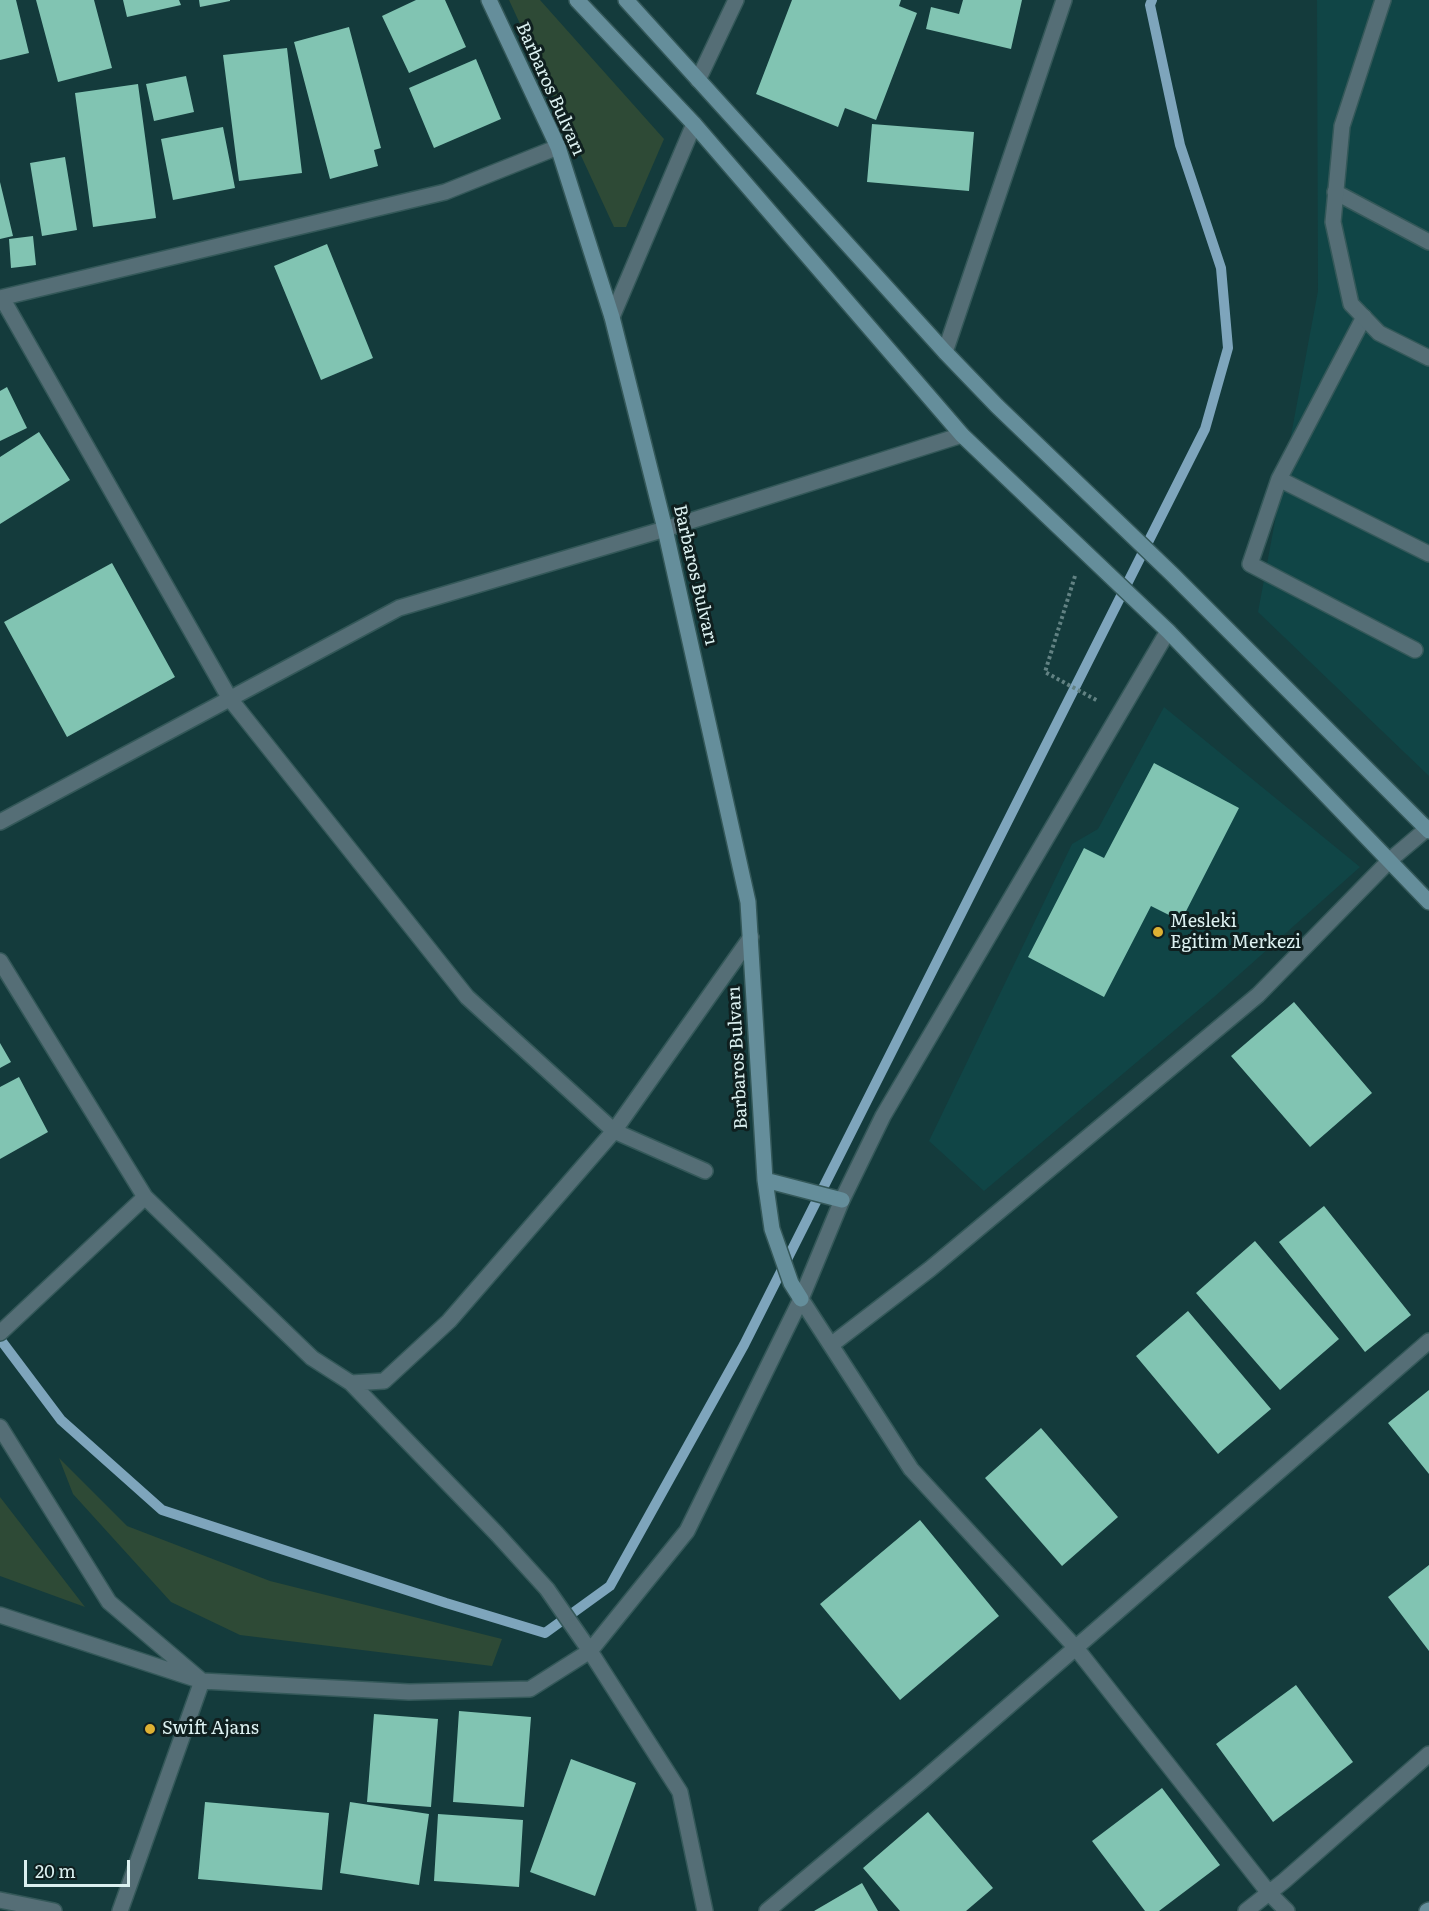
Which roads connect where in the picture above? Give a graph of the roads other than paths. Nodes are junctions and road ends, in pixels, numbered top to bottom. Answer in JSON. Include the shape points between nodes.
{"nodes":[{"id":1,"x":489,"y":0,"type":"edge"},
{"id":2,"x":577,"y":0,"type":"edge"},
{"id":3,"x":626,"y":0,"type":"edge"},
{"id":4,"x":736,"y":0,"type":"edge"},
{"id":5,"x":1064,"y":0,"type":"edge"},
{"id":6,"x":1383,"y":0,"type":"edge"},
{"id":7,"x":698,"y":80,"type":"junction"},
{"id":8,"x":694,"y":124,"type":"junction"},
{"id":9,"x":558,"y":147,"type":"junction"},
{"id":10,"x":1335,"y":192,"type":"junction"},
{"id":11,"x":1429,"y":242,"type":"edge"},
{"id":12,"x":1,"y":298,"type":"edge"},
{"id":13,"x":612,"y":317,"type":"junction"},
{"id":14,"x":1364,"y":317,"type":"junction"},
{"id":15,"x":945,"y":352,"type":"junction"},
{"id":16,"x":1429,"y":358,"type":"edge"},
{"id":17,"x":962,"y":435,"type":"junction"},
{"id":18,"x":1279,"y":479,"type":"junction"},
{"id":19,"x":665,"y":529,"type":"junction"},
{"id":20,"x":1429,"y":554,"type":"edge"},
{"id":21,"x":1168,"y":631,"type":"junction"},
{"id":22,"x":1415,"y":650,"type":"dead end"},
{"id":23,"x":230,"y":699,"type":"junction"},
{"id":24,"x":0,"y":822,"type":"edge"},
{"id":25,"x":1428,"y":829,"type":"edge"},
{"id":26,"x":1390,"y":860,"type":"junction"},
{"id":27,"x":1429,"y":902,"type":"edge"},
{"id":28,"x":751,"y":937,"type":"junction"},
{"id":29,"x":0,"y":961,"type":"edge"},
{"id":30,"x":614,"y":1131,"type":"junction"},
{"id":31,"x":705,"y":1171,"type":"dead end"},
{"id":32,"x":765,"y":1180,"type":"junction"},
{"id":33,"x":145,"y":1197,"type":"junction"},
{"id":34,"x":842,"y":1200,"type":"junction"},
{"id":35,"x":801,"y":1299,"type":"junction"},
{"id":36,"x":5,"y":1329,"type":"edge"},
{"id":37,"x":1429,"y":1341,"type":"edge"},
{"id":38,"x":831,"y":1345,"type":"junction"},
{"id":39,"x":351,"y":1383,"type":"junction"},
{"id":40,"x":0,"y":1427,"type":"edge"},
{"id":41,"x":0,"y":1615,"type":"edge"},
{"id":42,"x":1076,"y":1648,"type":"junction"},
{"id":43,"x":589,"y":1650,"type":"junction"},
{"id":44,"x":202,"y":1681,"type":"junction"},
{"id":45,"x":1429,"y":1754,"type":"edge"},
{"id":46,"x":1269,"y":1893,"type":"junction"},
{"id":47,"x":0,"y":1900,"type":"edge"},
{"id":48,"x":54,"y":1911,"type":"edge"},
{"id":49,"x":120,"y":1911,"type":"edge"},
{"id":50,"x":705,"y":1911,"type":"edge"},
{"id":51,"x":767,"y":1911,"type":"edge"},
{"id":52,"x":1246,"y":1911,"type":"edge"},
{"id":53,"x":1287,"y":1911,"type":"edge"}],
"edges":[{"from":1,"to":9,"type":"street","name":"Barbaros Bulvarı"},
{"from":2,"to":8,"type":"street"},
{"from":3,"to":7,"type":"street"},
{"from":4,"to":7,"type":"street"},
{"from":5,"to":15,"type":"street"},
{"from":6,"to":10,"type":"street","via":[[1342,126]]},
{"from":7,"to":15,"type":"street"},
{"from":8,"to":13,"type":"street"},
{"from":8,"to":17,"type":"street"},
{"from":9,"to":12,"type":"street","via":[[445,192]]},
{"from":9,"to":13,"type":"street","name":"Barbaros Bulvarı"},
{"from":10,"to":11,"type":"street"},
{"from":10,"to":14,"type":"street","via":[[1333,222],[1351,304]]},
{"from":12,"to":23,"type":"street"},
{"from":13,"to":19,"type":"street","name":"Barbaros Bulvarı"},
{"from":14,"to":16,"type":"street","via":[[1378,333]]},
{"from":14,"to":18,"type":"street"},
{"from":15,"to":25,"type":"street"},
{"from":17,"to":19,"type":"street"},
{"from":17,"to":21,"type":"street"},
{"from":18,"to":20,"type":"street"},
{"from":18,"to":22,"type":"street","via":[[1250,564]]},
{"from":19,"to":23,"type":"street","via":[[399,608]]},
{"from":19,"to":28,"type":"street","name":"Barbaros Bulvarı","via":[[748,902]]},
{"from":21,"to":26,"type":"street"},
{"from":21,"to":34,"type":"street","via":[[883,1116]]},
{"from":23,"to":24,"type":"street"},
{"from":23,"to":30,"type":"street","via":[[467,997]]},
{"from":25,"to":26,"type":"street"},
{"from":26,"to":27,"type":"street"},
{"from":26,"to":38,"type":"street","via":[[1258,995],[930,1269]]},
{"from":28,"to":30,"type":"street"},
{"from":28,"to":32,"type":"street","name":"Barbaros Bulvarı"},
{"from":29,"to":33,"type":"street"},
{"from":30,"to":31,"type":"street"},
{"from":30,"to":39,"type":"street","via":[[449,1321],[384,1381]]},
{"from":32,"to":34,"type":"street"},
{"from":32,"to":35,"type":"street","name":"Barbaros Bulvarı","via":[[772,1229],[791,1283]]},
{"from":33,"to":36,"type":"street"},
{"from":33,"to":39,"type":"street","via":[[312,1358]]},
{"from":34,"to":35,"type":"street"},
{"from":35,"to":38,"type":"street"},
{"from":35,"to":43,"type":"street","via":[[687,1531]]},
{"from":37,"to":42,"type":"street"},
{"from":38,"to":42,"type":"street","via":[[912,1469]]},
{"from":39,"to":43,"type":"street","via":[[547,1589]]},
{"from":40,"to":44,"type":"street","via":[[109,1602]]},
{"from":41,"to":44,"type":"street"},
{"from":42,"to":46,"type":"street"},
{"from":42,"to":51,"type":"street"},
{"from":43,"to":44,"type":"street","via":[[530,1689],[409,1692]]},
{"from":43,"to":50,"type":"street","via":[[680,1792]]},
{"from":44,"to":49,"type":"street"},
{"from":45,"to":46,"type":"street"},
{"from":46,"to":52,"type":"street"},
{"from":46,"to":53,"type":"street"},
{"from":47,"to":48,"type":"street"}]}
